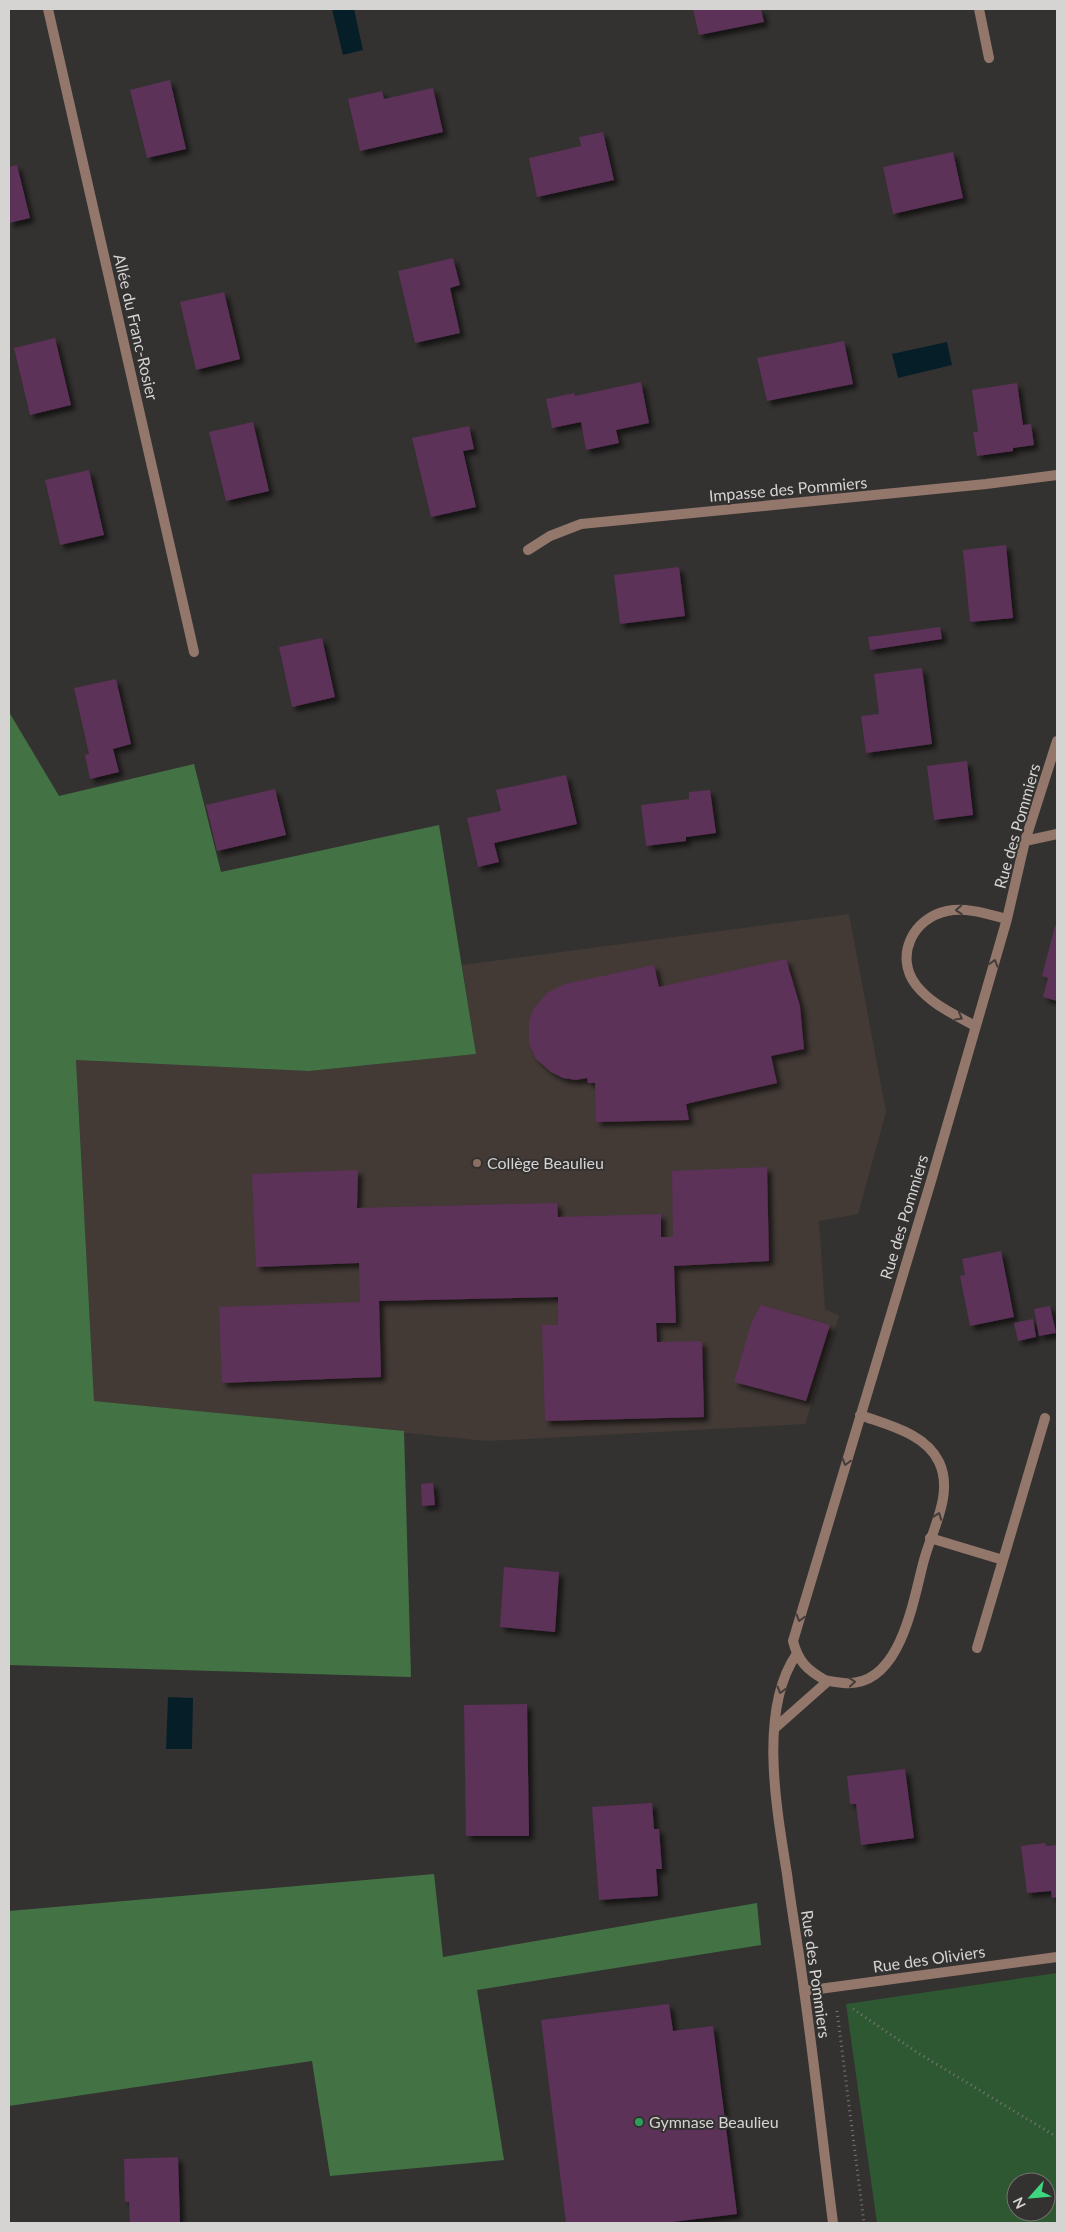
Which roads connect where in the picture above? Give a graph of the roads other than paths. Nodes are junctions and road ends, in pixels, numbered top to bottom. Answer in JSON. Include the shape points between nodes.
{"nodes":[{"id":1,"x":48,"y":9,"type":"edge"},
{"id":2,"x":979,"y":9,"type":"edge"},
{"id":3,"x":989,"y":58,"type":"dead end"},
{"id":4,"x":1057,"y":475,"type":"edge"},
{"id":5,"x":528,"y":550,"type":"dead end"},
{"id":6,"x":194,"y":652,"type":"dead end"},
{"id":7,"x":1057,"y":741,"type":"edge"},
{"id":8,"x":1057,"y":834,"type":"edge"},
{"id":9,"x":1025,"y":842,"type":"junction"},
{"id":10,"x":1006,"y":919,"type":"junction"},
{"id":11,"x":975,"y":1026,"type":"junction"},
{"id":12,"x":860,"y":1415,"type":"junction"},
{"id":13,"x":1045,"y":1418,"type":"dead end"},
{"id":14,"x":930,"y":1538,"type":"junction"},
{"id":15,"x":1003,"y":1560,"type":"junction"},
{"id":16,"x":977,"y":1648,"type":"dead end"},
{"id":17,"x":796,"y":1655,"type":"junction"},
{"id":18,"x":828,"y":1681,"type":"junction"},
{"id":19,"x":775,"y":1728,"type":"junction"},
{"id":20,"x":1057,"y":1957,"type":"edge"},
{"id":21,"x":804,"y":1991,"type":"junction"},
{"id":22,"x":833,"y":2223,"type":"edge"}],
"edges":[{"from":1,"to":6,"type":"street","name":"Allée du Franc-Rosier"},
{"from":2,"to":3,"type":"street"},
{"from":4,"to":5,"type":"street","name":"Impasse des Pommiers","via":[[581,524],[550,536]]},
{"from":7,"to":9,"type":"street","name":"Rue des Pommiers"},
{"from":8,"to":9,"type":"street"},
{"from":9,"to":10,"type":"street","name":"Rue des Pommiers"},
{"from":11,"to":10,"type":"street","name":"Rue des Pommiers","one_way":true},
{"from":10,"to":11,"type":"street","one_way":true,"via":[[970,910],[946,911],[928,918],[914,932],[907,946],[908,967],[916,984],[936,1005]]},
{"from":11,"to":12,"type":"street","name":"Rue des Pommiers"},
{"from":14,"to":12,"type":"street","one_way":true,"via":[[943,1504],[945,1478],[939,1461],[927,1447],[904,1430]]},
{"from":12,"to":17,"type":"street","name":"Rue des Pommiers","one_way":true,"via":[[793,1641]]},
{"from":13,"to":15,"type":"street"},
{"from":14,"to":15,"type":"street"},
{"from":18,"to":14,"type":"street","one_way":true,"via":[[850,1683],[866,1680],[891,1659],[901,1641]]},
{"from":15,"to":16,"type":"street"},
{"from":17,"to":18,"type":"street","via":[[810,1672]]},
{"from":17,"to":19,"type":"street","name":"Rue des Pommiers","one_way":true,"via":[[778,1700]]},
{"from":18,"to":19,"type":"street"},
{"from":19,"to":21,"type":"street","name":"Rue des Pommiers","via":[[777,1806]]},
{"from":20,"to":21,"type":"street","name":"Rue des Oliviers"},
{"from":21,"to":22,"type":"street","name":"Rue des Pommiers"}]}
